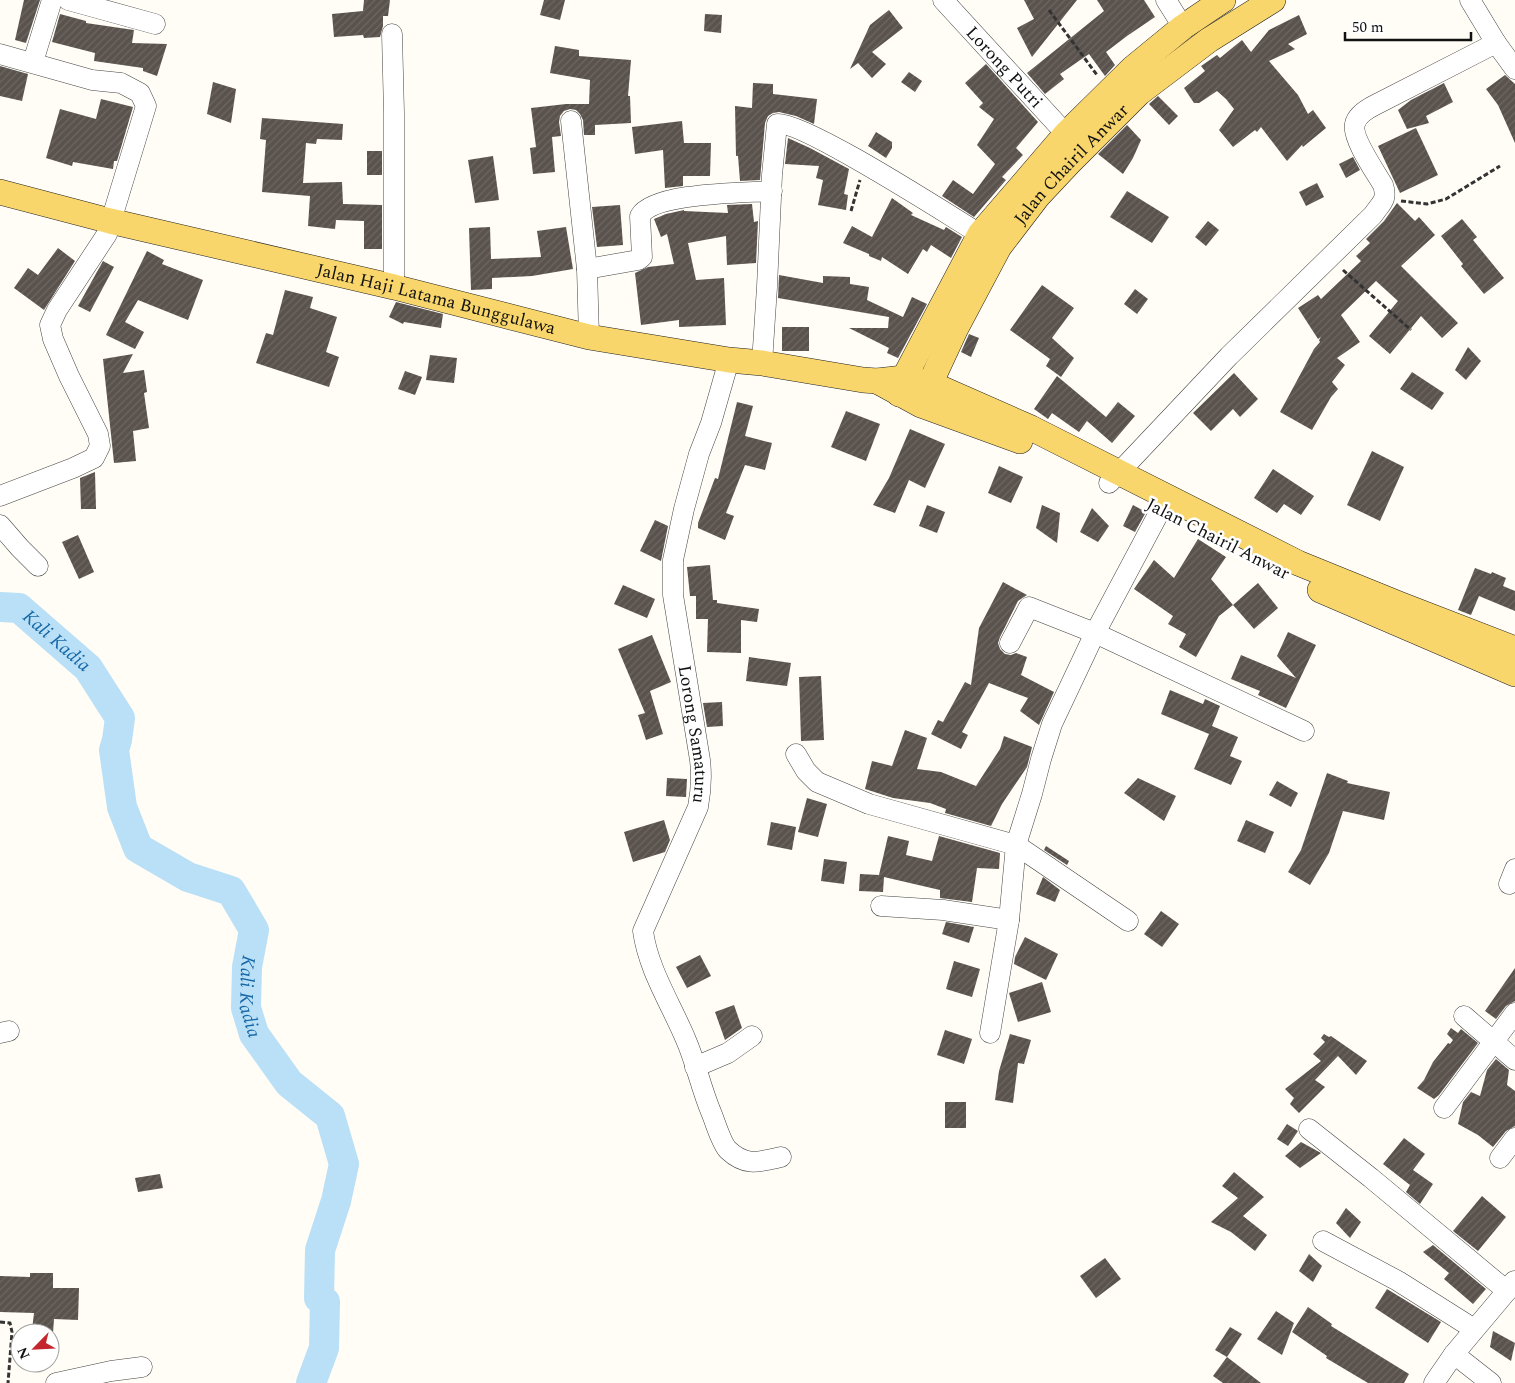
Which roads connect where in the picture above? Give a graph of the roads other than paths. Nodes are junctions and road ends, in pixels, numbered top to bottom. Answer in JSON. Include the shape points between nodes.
{"nodes":[{"id":1,"x":52,"y":0,"type":"edge"},
{"id":2,"x":68,"y":0,"type":"edge"},
{"id":3,"x":943,"y":0,"type":"edge"},
{"id":4,"x":1166,"y":0,"type":"edge"},
{"id":5,"x":1223,"y":0,"type":"edge"},
{"id":6,"x":1273,"y":0,"type":"edge"},
{"id":7,"x":1470,"y":0,"type":"edge"},
{"id":8,"x":155,"y":24,"type":"dead end"},
{"id":9,"x":1183,"y":27,"type":"junction"},
{"id":10,"x":392,"y":34,"type":"dead end"},
{"id":11,"x":1496,"y":43,"type":"junction"},
{"id":12,"x":0,"y":54,"type":"edge"},
{"id":13,"x":33,"y":62,"type":"junction"},
{"id":14,"x":1515,"y":69,"type":"edge"},
{"id":15,"x":571,"y":121,"type":"dead end"},
{"id":16,"x":1066,"y":134,"type":"junction"},
{"id":17,"x":772,"y":191,"type":"junction"},
{"id":18,"x":0,"y":192,"type":"edge"},
{"id":19,"x":110,"y":220,"type":"junction"},
{"id":20,"x":980,"y":234,"type":"junction"},
{"id":21,"x":587,"y":269,"type":"junction"},
{"id":22,"x":394,"y":287,"type":"junction"},
{"id":23,"x":589,"y":337,"type":"junction"},
{"id":24,"x":729,"y":360,"type":"junction"},
{"id":25,"x":762,"y":363,"type":"junction"},
{"id":26,"x":914,"y":390,"type":"junction"},
{"id":27,"x":1114,"y":478,"type":"junction"},
{"id":28,"x":0,"y":496,"type":"edge"},
{"id":29,"x":1160,"y":509,"type":"junction"},
{"id":30,"x":0,"y":525,"type":"edge"},
{"id":31,"x":38,"y":566,"type":"dead end"},
{"id":32,"x":1095,"y":633,"type":"junction"},
{"id":33,"x":1010,"y":643,"type":"dead end"},
{"id":34,"x":1515,"y":648,"type":"edge"},
{"id":35,"x":1515,"y":674,"type":"edge"},
{"id":36,"x":1304,"y":731,"type":"dead end"},
{"id":37,"x":796,"y":754,"type":"dead end"},
{"id":38,"x":1016,"y":845,"type":"junction"},
{"id":39,"x":881,"y":906,"type":"dead end"},
{"id":40,"x":1009,"y":920,"type":"junction"},
{"id":41,"x":1128,"y":921,"type":"dead end"},
{"id":42,"x":1515,"y":1013,"type":"edge"},
{"id":43,"x":1464,"y":1016,"type":"dead end"},
{"id":44,"x":990,"y":1033,"type":"dead end"},
{"id":45,"x":752,"y":1036,"type":"dead end"},
{"id":46,"x":1493,"y":1043,"type":"junction"},
{"id":47,"x":1515,"y":1060,"type":"edge"},
{"id":48,"x":695,"y":1067,"type":"junction"},
{"id":49,"x":1444,"y":1108,"type":"dead end"},
{"id":50,"x":1309,"y":1129,"type":"dead end"},
{"id":51,"x":1515,"y":1138,"type":"edge"},
{"id":52,"x":781,"y":1157,"type":"dead end"},
{"id":53,"x":1500,"y":1158,"type":"dead end"},
{"id":54,"x":1323,"y":1241,"type":"dead end"},
{"id":55,"x":1511,"y":1285,"type":"edge"},
{"id":56,"x":1474,"y":1329,"type":"junction"},
{"id":57,"x":1454,"y":1354,"type":"junction"},
{"id":58,"x":142,"y":1367,"type":"dead end"},
{"id":59,"x":56,"y":1383,"type":"edge"},
{"id":60,"x":1434,"y":1383,"type":"edge"},
{"id":61,"x":1491,"y":1383,"type":"edge"}],
"edges":[{"from":1,"to":13,"type":"street"},
{"from":2,"to":8,"type":"street"},
{"from":3,"to":16,"type":"street","name":"Lorong Putri"},
{"from":4,"to":9,"type":"street"},
{"from":5,"to":9,"type":"main road","name":"Jalan Chairil Anwar"},
{"from":6,"to":26,"type":"main road","name":"Jalan Chairil Anwar","via":[[1208,40],[1139,92],[1038,196],[999,247],[955,330]]},
{"from":7,"to":11,"type":"street"},
{"from":9,"to":16,"type":"main road","name":"Jalan Chairil Anwar","via":[[1133,68]]},
{"from":10,"to":22,"type":"street"},
{"from":11,"to":14,"type":"street"},
{"from":11,"to":27,"type":"street","via":[[1374,105],[1359,117],[1354,125],[1356,136],[1383,185],[1385,199],[1373,215],[1229,356]]},
{"from":12,"to":13,"type":"street"},
{"from":13,"to":19,"type":"street","via":[[92,80],[121,83],[144,100],[146,106]]},
{"from":15,"to":21,"type":"street"},
{"from":16,"to":20,"type":"main road","name":"Jalan Chairil Anwar"},
{"from":17,"to":20,"type":"street","via":[[777,124],[780,123],[800,130],[865,165]]},
{"from":17,"to":21,"type":"street","via":[[698,195],[648,208],[640,216],[642,258]]},
{"from":17,"to":25,"type":"street"},
{"from":18,"to":19,"type":"main road","name":"Jalan Haji Latama Bunggulawa"},
{"from":19,"to":22,"type":"main road","name":"Jalan Haji Latama Bunggulawa"},
{"from":19,"to":28,"type":"street","via":[[107,234],[50,325],[69,376],[98,434],[100,446],[94,458]]},
{"from":20,"to":26,"type":"main road","name":"Jalan Chairil Anwar"},
{"from":21,"to":23,"type":"street"},
{"from":22,"to":23,"type":"main road","name":"Jalan Haji Latama Bunggulawa"},
{"from":23,"to":24,"type":"main road","name":"Jalan Haji Latama Bunggulawa"},
{"from":24,"to":25,"type":"main road","name":"Jalan Haji Latama Bunggulawa"},
{"from":24,"to":48,"type":"street","name":"Lorong Samaturu","via":[[699,454],[673,560],[673,595],[699,752],[701,791],[698,807],[643,931],[644,945]]},
{"from":25,"to":26,"type":"main road","name":"Jalan Haji Latama Bunggulawa"},
{"from":26,"to":27,"type":"main road","name":"Jalan Chairil Anwar","via":[[1031,428]]},
{"from":27,"to":29,"type":"main road","name":"Jalan Chairil Anwar"},
{"from":27,"to":34,"type":"main road","name":"Jalan Chairil Anwar","via":[[1298,563]]},
{"from":29,"to":32,"type":"street"},
{"from":29,"to":35,"type":"main road","name":"Jalan Chairil Anwar","via":[[1284,574]]},
{"from":30,"to":31,"type":"street"},
{"from":32,"to":33,"type":"street","via":[[1029,607]]},
{"from":32,"to":36,"type":"street"},
{"from":32,"to":38,"type":"street","via":[[1052,724]]},
{"from":37,"to":38,"type":"street","via":[[817,782],[869,804]]},
{"from":38,"to":40,"type":"street"},
{"from":38,"to":41,"type":"street"},
{"from":39,"to":40,"type":"street","via":[[943,910]]},
{"from":40,"to":44,"type":"street"},
{"from":42,"to":46,"type":"street"},
{"from":43,"to":46,"type":"street"},
{"from":45,"to":48,"type":"street","via":[[728,1052]]},
{"from":46,"to":47,"type":"street"},
{"from":46,"to":49,"type":"street"},
{"from":48,"to":52,"type":"street","name":"Lorong Samaturu","via":[[726,1148],[738,1158],[753,1163]]},
{"from":50,"to":55,"type":"street"},
{"from":51,"to":53,"type":"street"},
{"from":54,"to":56,"type":"street","via":[[1398,1281]]},
{"from":55,"to":56,"type":"street"},
{"from":56,"to":57,"type":"street"},
{"from":57,"to":60,"type":"street"},
{"from":57,"to":61,"type":"street"},
{"from":58,"to":59,"type":"street"}]}
